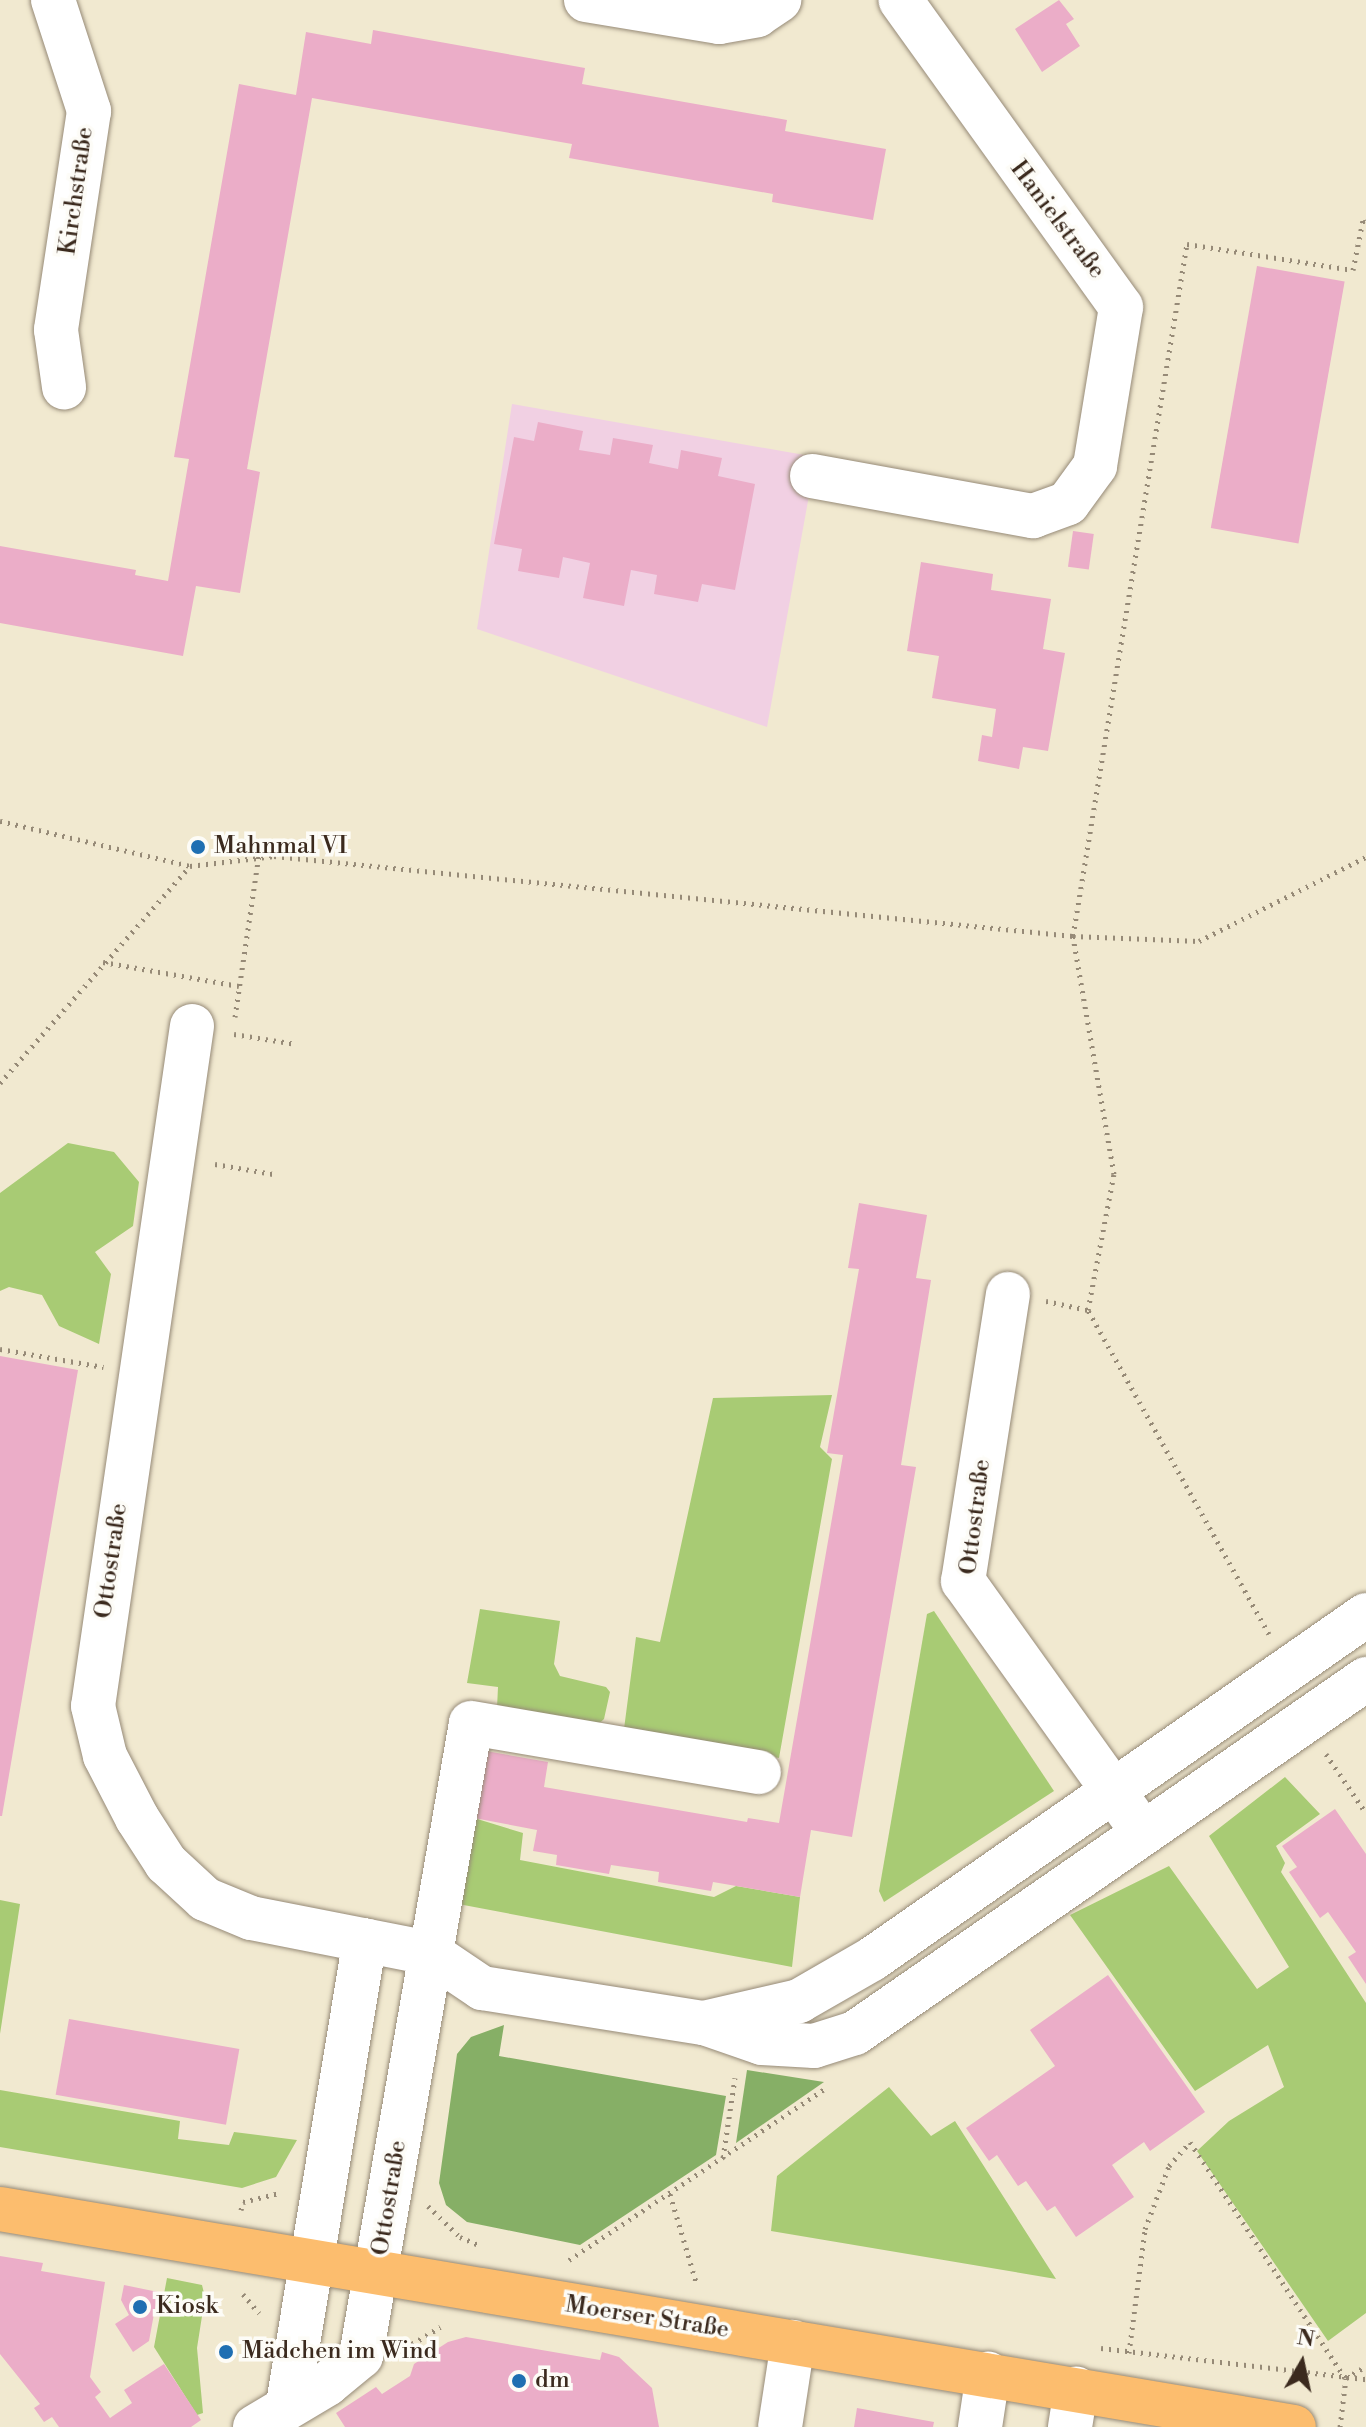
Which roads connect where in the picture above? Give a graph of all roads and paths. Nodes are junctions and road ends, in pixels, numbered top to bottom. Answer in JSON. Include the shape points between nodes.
{"nodes":[{"id":1,"x":53,"y":0,"type":"edge"},
{"id":2,"x":586,"y":0,"type":"edge"},
{"id":3,"x":779,"y":0,"type":"edge"},
{"id":4,"x":900,"y":0,"type":"edge"},
{"id":5,"x":1366,"y":226,"type":"edge"},
{"id":6,"x":64,"y":387,"type":"dead end"},
{"id":7,"x":812,"y":476,"type":"dead end"},
{"id":8,"x":0,"y":821,"type":"edge"},
{"id":9,"x":259,"y":855,"type":"junction"},
{"id":10,"x":1366,"y":857,"type":"edge"},
{"id":11,"x":190,"y":866,"type":"junction"},
{"id":12,"x":1073,"y":936,"type":"junction"},
{"id":13,"x":102,"y":962,"type":"junction"},
{"id":14,"x":239,"y":987,"type":"junction"},
{"id":15,"x":212,"y":1030,"type":"junction"},
{"id":16,"x":296,"y":1044,"type":"dead end"},
{"id":17,"x":0,"y":1083,"type":"edge"},
{"id":18,"x":172,"y":1156,"type":"junction"},
{"id":19,"x":273,"y":1174,"type":"dead end"},
{"id":20,"x":1008,"y":1294,"type":"dead end"},
{"id":21,"x":0,"y":1349,"type":"edge"},
{"id":22,"x":139,"y":1374,"type":"junction"},
{"id":23,"x":1366,"y":1615,"type":"edge"},
{"id":24,"x":1288,"y":1669,"type":"junction"},
{"id":25,"x":1366,"y":1679,"type":"edge"},
{"id":26,"x":1304,"y":1722,"type":"junction"},
{"id":27,"x":759,"y":1772,"type":"dead end"},
{"id":28,"x":1113,"y":1792,"type":"junction"},
{"id":29,"x":1366,"y":1813,"type":"edge"},
{"id":30,"x":1144,"y":1831,"type":"junction"},
{"id":31,"x":365,"y":1940,"type":"junction"},
{"id":32,"x":430,"y":1953,"type":"junction"},
{"id":33,"x":704,"y":2023,"type":"junction"},
{"id":34,"x":834,"y":2082,"type":"dead end"},
{"id":35,"x":287,"y":2181,"type":"dead end"},
{"id":36,"x":670,"y":2194,"type":"junction"},
{"id":37,"x":243,"y":2202,"type":"dead end"},
{"id":38,"x":432,"y":2207,"type":"dead end"},
{"id":39,"x":0,"y":2209,"type":"edge"},
{"id":40,"x":480,"y":2245,"type":"dead end"},
{"id":41,"x":569,"y":2260,"type":"dead end"},
{"id":42,"x":313,"y":2263,"type":"junction"},
{"id":43,"x":378,"y":2273,"type":"junction"},
{"id":44,"x":696,"y":2282,"type":"dead end"},
{"id":45,"x":237,"y":2290,"type":"dead end"},
{"id":46,"x":261,"y":2319,"type":"dead end"},
{"id":47,"x":453,"y":2326,"type":"dead end"},
{"id":48,"x":793,"y":2342,"type":"junction"},
{"id":49,"x":412,"y":2344,"type":"dead end"},
{"id":50,"x":1366,"y":2366,"type":"edge"},
{"id":51,"x":988,"y":2374,"type":"junction"},
{"id":52,"x":1346,"y":2378,"type":"junction"},
{"id":53,"x":1124,"y":2397,"type":"junction"},
{"id":54,"x":1073,"y":2408,"type":"edge"},
{"id":55,"x":272,"y":2416,"type":"edge"},
{"id":56,"x":780,"y":2427,"type":"edge"},
{"id":57,"x":980,"y":2427,"type":"edge"},
{"id":58,"x":1294,"y":2427,"type":"edge"},
{"id":59,"x":1340,"y":2427,"type":"edge"}],
"edges":[{"from":1,"to":6,"type":"street","name":"Kirchstraße","via":[[89,111],[56,330]]},
{"from":2,"to":3,"type":"street","via":[[719,22],[757,15]]},
{"from":4,"to":7,"type":"street","name":"Hanielstraße","via":[[1121,307],[1095,466],[1068,503],[1033,516]]},
{"from":5,"to":12,"type":"path","via":[[1363,220],[1353,270],[1187,244]]},
{"from":8,"to":11,"type":"path"},
{"from":9,"to":11,"type":"path"},
{"from":9,"to":12,"type":"path"},
{"from":9,"to":14,"type":"path"},
{"from":10,"to":12,"type":"path","via":[[1199,941]]},
{"from":11,"to":13,"type":"path"},
{"from":12,"to":24,"type":"path","via":[[1114,1174],[1088,1310]]},
{"from":13,"to":14,"type":"path"},
{"from":13,"to":17,"type":"path"},
{"from":14,"to":15,"type":"path"},
{"from":15,"to":16,"type":"path"},
{"from":15,"to":18,"type":"street","name":"Ottostraße"},
{"from":18,"to":19,"type":"path"},
{"from":18,"to":22,"type":"street","name":"Ottostraße"},
{"from":20,"to":28,"type":"street","name":"Ottostraße","via":[[963,1581]]},
{"from":21,"to":22,"type":"path"},
{"from":22,"to":31,"type":"street","name":"Ottostraße","via":[[93,1706],[105,1756],[166,1863],[205,1899],[251,1918]]},
{"from":23,"to":24,"type":"street","name":"Ottostraße"},
{"from":24,"to":28,"type":"street","name":"Ottostraße"},
{"from":25,"to":26,"type":"street","name":"Ottostraße"},
{"from":26,"to":29,"type":"path"},
{"from":26,"to":30,"type":"street","name":"Ottostraße"},
{"from":27,"to":32,"type":"street","via":[[471,1723]]},
{"from":28,"to":30,"type":"street","name":"Ottostraße"},
{"from":28,"to":33,"type":"street","name":"Ottostraße","via":[[872,1959],[799,2001]]},
{"from":30,"to":33,"type":"street","name":"Ottostraße","via":[[855,2033],[814,2046],[762,2043]]},
{"from":31,"to":32,"type":"street","name":"Ottostraße"},
{"from":31,"to":42,"type":"street","name":"Ottostraße"},
{"from":32,"to":33,"type":"street","name":"Ottostraße","via":[[482,1988]]},
{"from":32,"to":43,"type":"street","name":"Ottostraße"},
{"from":34,"to":36,"type":"path"},
{"from":35,"to":37,"type":"path","via":[[280,2192]]},
{"from":36,"to":41,"type":"path"},
{"from":36,"to":44,"type":"path"},
{"from":38,"to":40,"type":"path","via":[[460,2237]]},
{"from":39,"to":42,"type":"main road","name":"Moerser Straße"},
{"from":42,"to":43,"type":"main road","name":"Moerser Straße"},
{"from":42,"to":55,"type":"street","name":"Ottostraße"},
{"from":43,"to":48,"type":"main road","name":"Moerser Straße"},
{"from":43,"to":55,"type":"street","name":"Ottostraße","via":[[361,2356],[327,2384]]},
{"from":45,"to":46,"type":"path","via":[[256,2306]]},
{"from":47,"to":49,"type":"path","via":[[432,2330]]},
{"from":48,"to":51,"type":"main road","name":"Moerser Straße"},
{"from":48,"to":56,"type":"street"},
{"from":50,"to":52,"type":"path"},
{"from":51,"to":54,"type":"main road","name":"Moerser Straße"},
{"from":51,"to":57,"type":"street"},
{"from":52,"to":53,"type":"path","via":[[1190,2142],[1169,2166],[1145,2229]]},
{"from":52,"to":59,"type":"path"},
{"from":53,"to":54,"type":"main road","name":"Moerser Straße"},
{"from":53,"to":58,"type":"main road","name":"Moerser Straße"}]}
